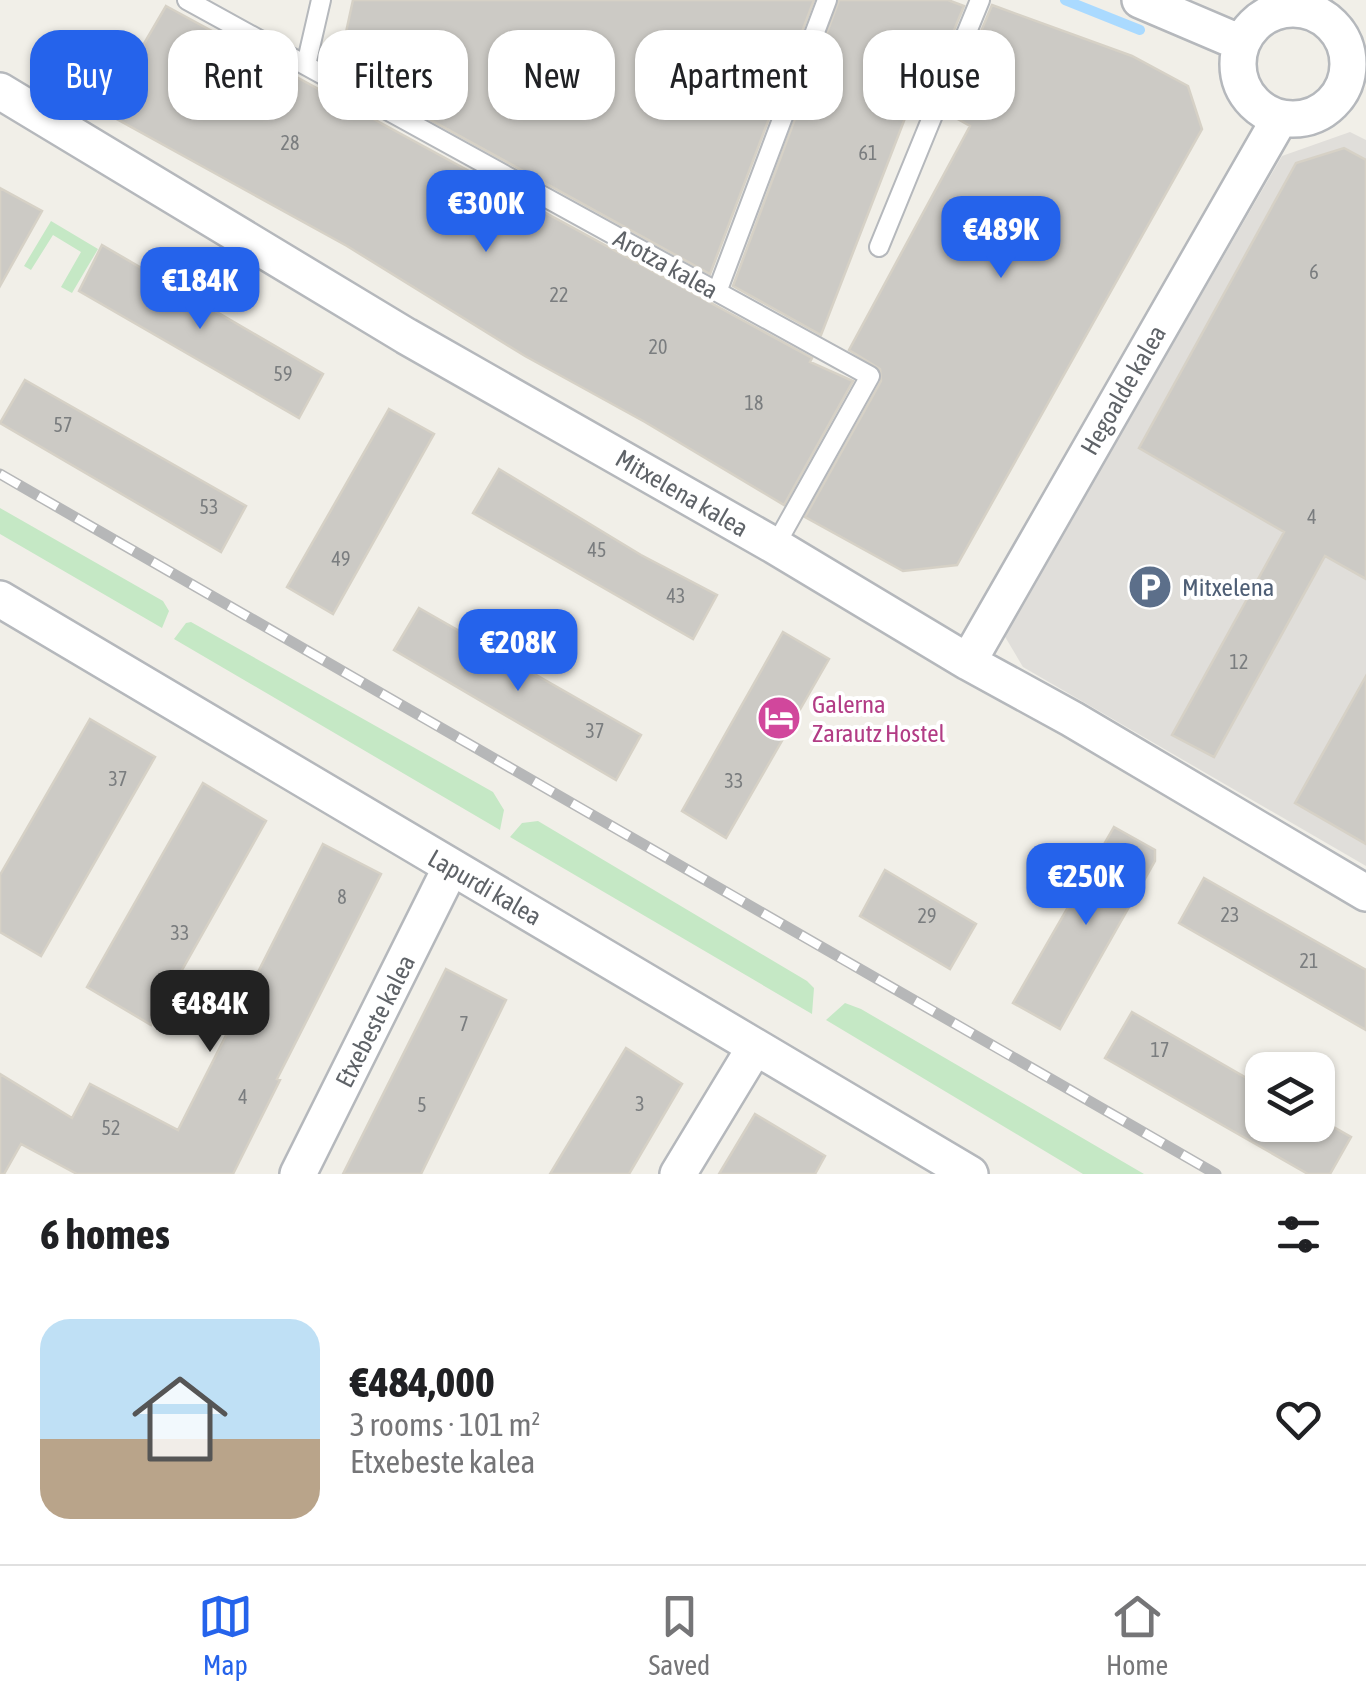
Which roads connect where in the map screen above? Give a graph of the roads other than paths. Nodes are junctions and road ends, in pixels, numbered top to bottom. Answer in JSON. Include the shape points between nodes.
{"nodes":[{"id":1,"x":186,"y":0,"type":"edge"},
{"id":2,"x":322,"y":0,"type":"edge"},
{"id":3,"x":827,"y":0,"type":"edge"},
{"id":4,"x":980,"y":0,"type":"edge"},
{"id":5,"x":1140,"y":0,"type":"edge"},
{"id":6,"x":1337,"y":12,"type":"edge"},
{"id":7,"x":1242,"y":43,"type":"junction"},
{"id":8,"x":306,"y":65,"type":"junction"},
{"id":9,"x":1356,"y":89,"type":"edge"},
{"id":10,"x":0,"y":91,"type":"edge"},
{"id":11,"x":1280,"y":118,"type":"junction"},
{"id":12,"x":880,"y":247,"type":"dead end"},
{"id":13,"x":717,"y":292,"type":"junction"},
{"id":14,"x":775,"y":546,"type":"junction"},
{"id":15,"x":0,"y":599,"type":"edge"},
{"id":16,"x":968,"y":662,"type":"junction"},
{"id":17,"x":451,"y":867,"type":"junction"},
{"id":18,"x":1366,"y":893,"type":"edge"},
{"id":19,"x":756,"y":1047,"type":"junction"},
{"id":20,"x":298,"y":1174,"type":"edge"},
{"id":21,"x":678,"y":1174,"type":"edge"},
{"id":22,"x":970,"y":1174,"type":"edge"}],
"edges":[{"from":1,"to":8,"type":"lane","name":"Arotza kalea"},
{"from":2,"to":8,"type":"lane"},
{"from":3,"to":13,"type":"lane"},
{"from":4,"to":12,"type":"lane"},
{"from":5,"to":7,"type":"street"},
{"from":6,"to":7,"type":"street","via":[[1283,9],[1252,27]]},
{"from":6,"to":9,"type":"street"},
{"from":7,"to":11,"type":"street","via":[[1237,61],[1244,90]]},
{"from":8,"to":13,"type":"lane","name":"Arotza kalea"},
{"from":9,"to":11,"type":"street","via":[[1317,114]]},
{"from":10,"to":14,"type":"street","name":"Mitxelena kalea","via":[[406,336]]},
{"from":11,"to":16,"type":"street","name":"Hegoalde kalea"},
{"from":13,"to":14,"type":"lane","name":"Arotza kalea","via":[[870,376]]},
{"from":14,"to":16,"type":"street","name":"Mitxelena kalea"},
{"from":15,"to":17,"type":"street","name":"Lapurdi kalea"},
{"from":16,"to":18,"type":"street","name":"Mitxelena kalea"},
{"from":17,"to":19,"type":"street","name":"Lapurdi kalea"},
{"from":17,"to":20,"type":"street","name":"Etxebeste kalea"},
{"from":19,"to":21,"type":"street"},
{"from":19,"to":22,"type":"street","name":"Lapurdi kalea"}]}
